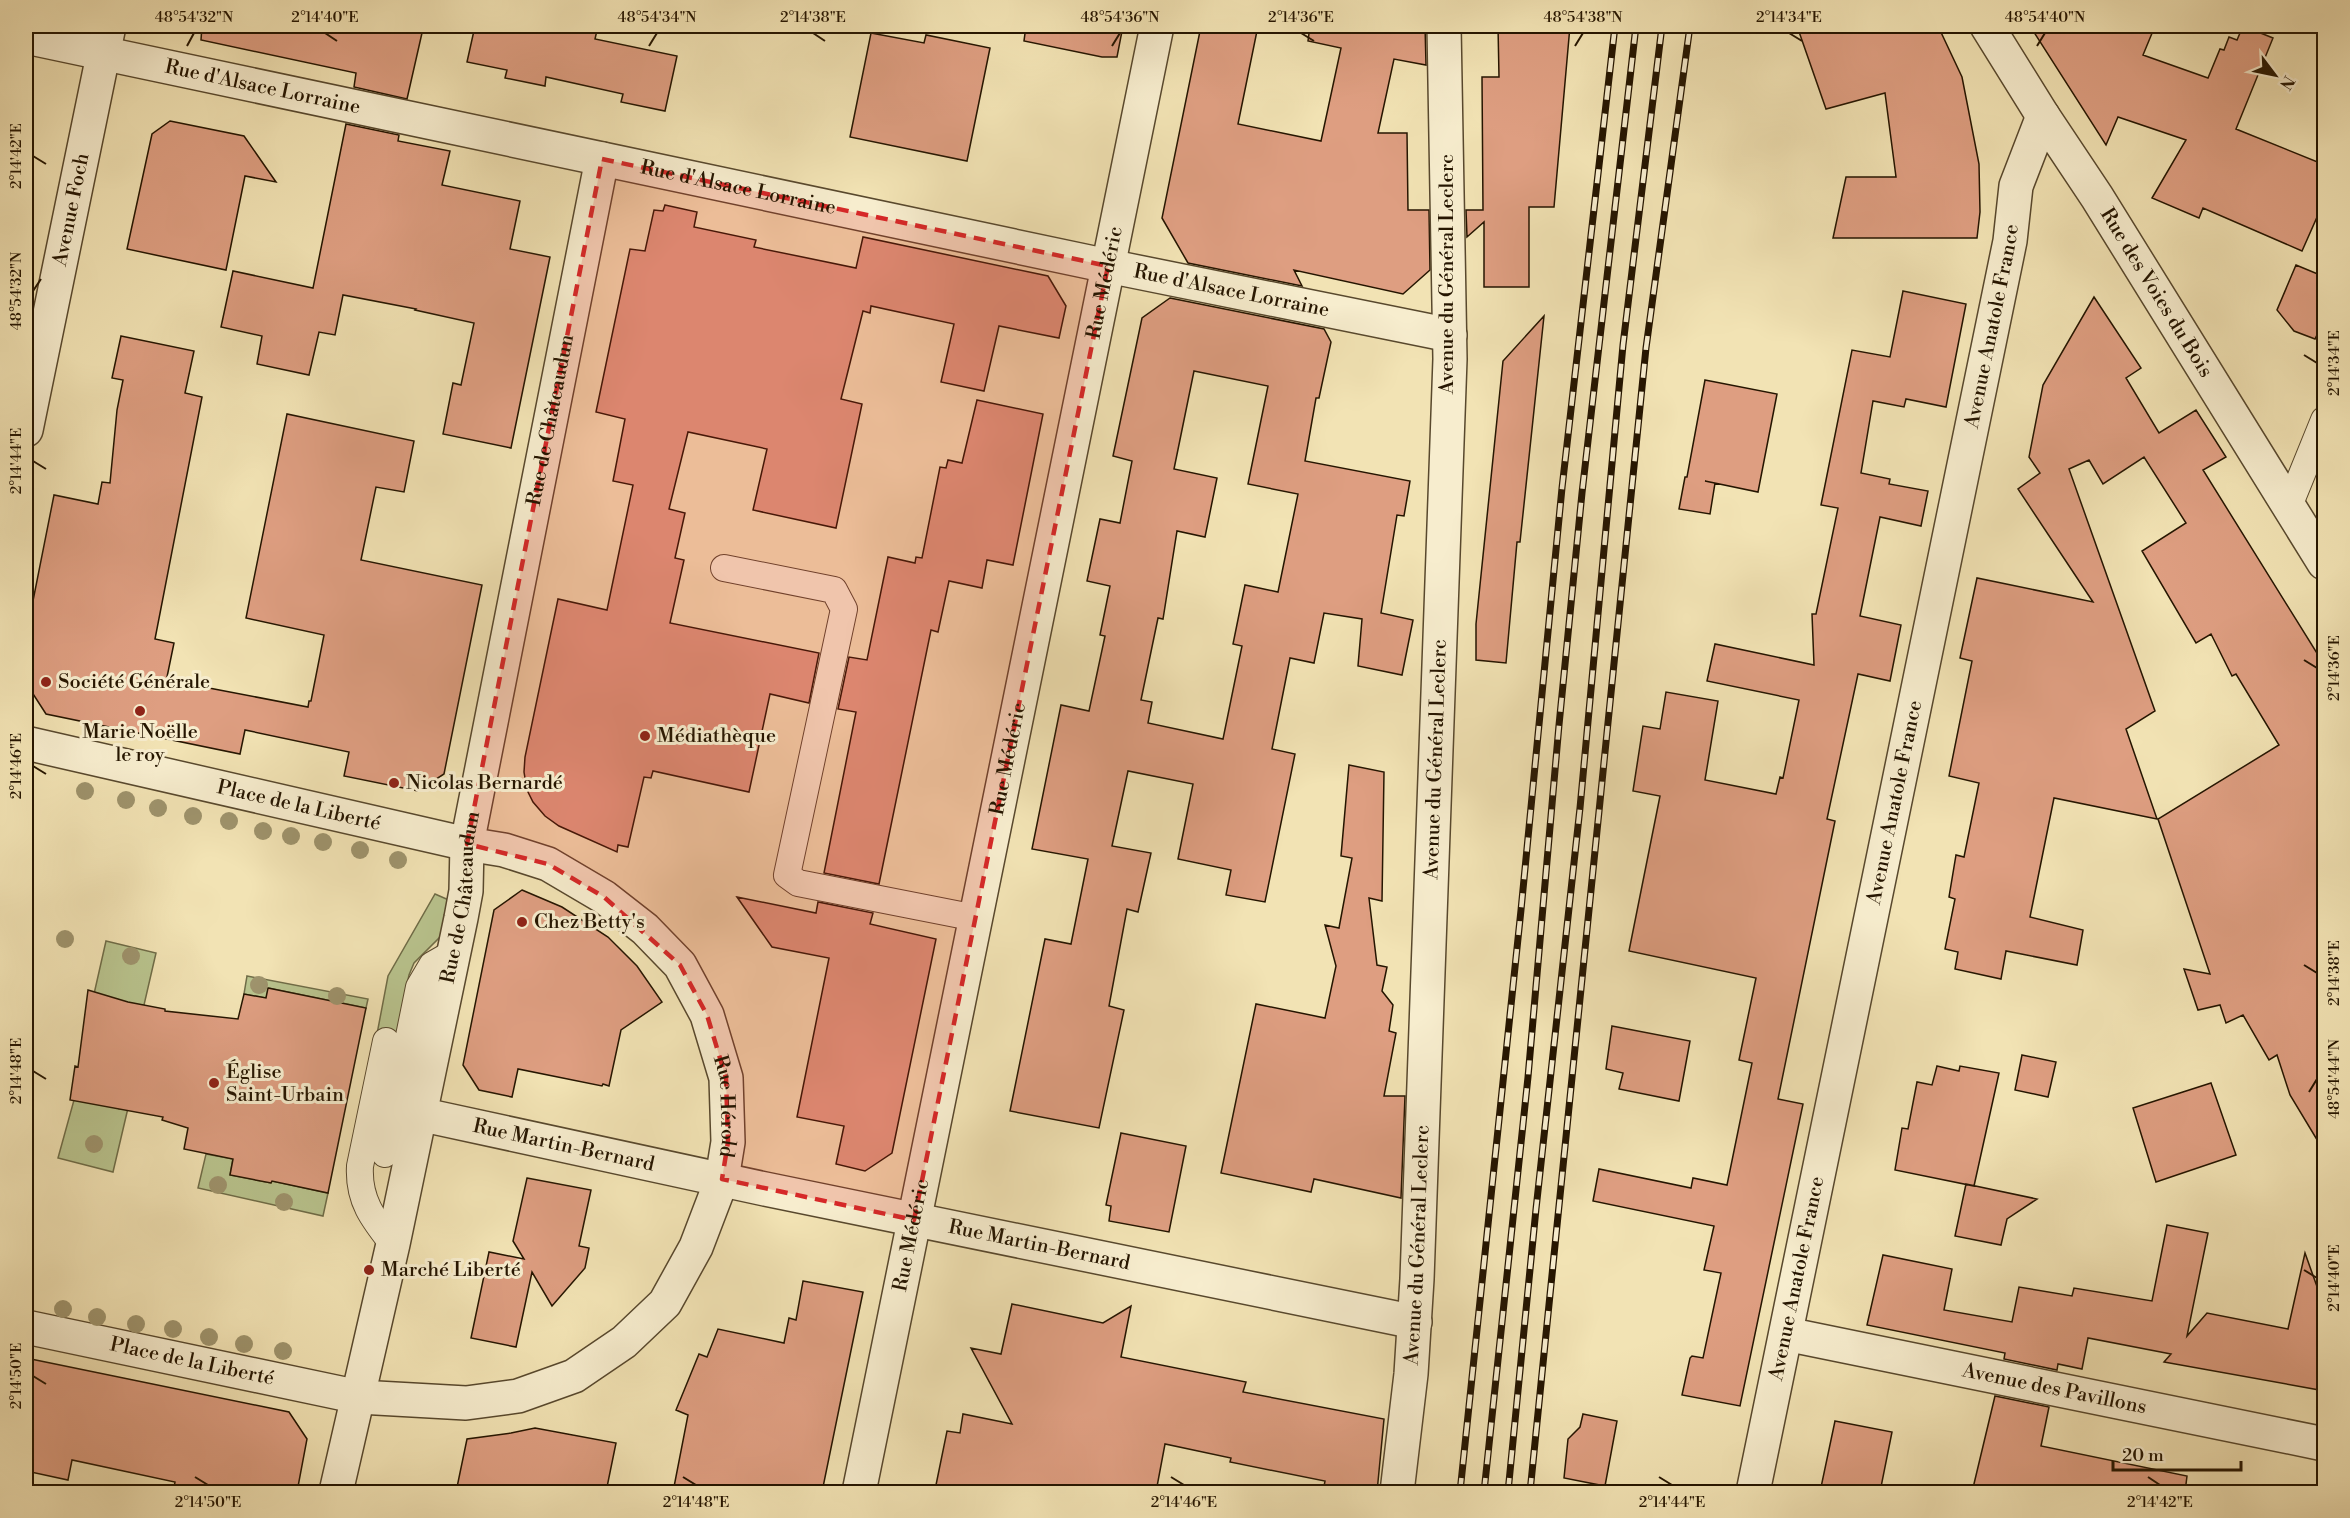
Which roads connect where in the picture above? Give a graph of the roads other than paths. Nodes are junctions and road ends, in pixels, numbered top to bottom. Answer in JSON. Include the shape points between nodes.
{"nodes":[{"id":1,"x":1157,"y":26,"type":"edge"},
{"id":2,"x":1444,"y":26,"type":"edge"},
{"id":3,"x":1987,"y":26,"type":"edge"},
{"id":4,"x":26,"y":37,"type":"edge"},
{"id":5,"x":106,"y":39,"type":"edge"},
{"id":6,"x":2043,"y":116,"type":"junction"},
{"id":7,"x":602,"y":159,"type":"junction"},
{"id":8,"x":1108,"y":266,"type":"junction"},
{"id":9,"x":1450,"y":335,"type":"junction"},
{"id":10,"x":2325,"y":420,"type":"edge"},
{"id":11,"x":26,"y":430,"type":"edge"},
{"id":12,"x":2289,"y":506,"type":"junction"},
{"id":13,"x":2325,"y":563,"type":"edge"},
{"id":14,"x":724,"y":568,"type":"dead end"},
{"id":15,"x":26,"y":743,"type":"edge"},
{"id":16,"x":467,"y":844,"type":"junction"},
{"id":17,"x":976,"y":918,"type":"junction"},
{"id":18,"x":453,"y":954,"type":"junction"},
{"id":19,"x":386,"y":1041,"type":"dead end"},
{"id":20,"x":419,"y":1114,"type":"junction"},
{"id":21,"x":385,"y":1154,"type":"dead end"},
{"id":22,"x":722,"y":1179,"type":"junction"},
{"id":23,"x":914,"y":1220,"type":"junction"},
{"id":24,"x":393,"y":1244,"type":"junction"},
{"id":25,"x":1414,"y":1322,"type":"junction"},
{"id":26,"x":26,"y":1327,"type":"edge"},
{"id":27,"x":1786,"y":1334,"type":"junction"},
{"id":28,"x":359,"y":1397,"type":"junction"},
{"id":29,"x":2325,"y":1444,"type":"edge"},
{"id":30,"x":336,"y":1492,"type":"edge"},
{"id":31,"x":859,"y":1492,"type":"edge"},
{"id":32,"x":1397,"y":1492,"type":"edge"},
{"id":33,"x":1753,"y":1492,"type":"edge"}],
"edges":[{"from":1,"to":8,"type":"street","name":"Rue Médéric"},
{"from":2,"to":9,"type":"street","name":"Avenue du Général Leclerc"},
{"from":3,"to":6,"type":"street","name":"Rue des Voies du Bois"},
{"from":4,"to":5,"type":"street","name":"Rue d'Alsace Lorraine"},
{"from":5,"to":7,"type":"street","name":"Rue d'Alsace Lorraine"},
{"from":5,"to":11,"type":"street","name":"Avenue Foch"},
{"from":6,"to":12,"type":"street","name":"Rue des Voies du Bois"},
{"from":6,"to":27,"type":"street","name":"Avenue Anatole France","via":[[2016,186],[2010,241]]},
{"from":7,"to":8,"type":"street","name":"Rue d'Alsace Lorraine"},
{"from":7,"to":16,"type":"street","name":"Rue de Châteaudun"},
{"from":8,"to":9,"type":"street","name":"Rue d'Alsace Lorraine"},
{"from":8,"to":17,"type":"street","name":"Rue Médéric"},
{"from":9,"to":25,"type":"street","name":"Avenue du Général Leclerc"},
{"from":10,"to":12,"type":"lane"},
{"from":12,"to":13,"type":"street","name":"Rue des Voies du Bois"},
{"from":14,"to":17,"type":"lane","via":[[834,590],[844,609],[787,875],[798,883]]},
{"from":15,"to":16,"type":"street","name":"Place de la Liberté"},
{"from":16,"to":18,"type":"street","name":"Rue de Châteaudun","via":[[466,891]]},
{"from":16,"to":22,"type":"street","name":"Rue Hérold","via":[[504,850],[548,864],[595,891],[645,929],[680,966],[707,1015],[726,1078],[728,1142]]},
{"from":17,"to":23,"type":"street","name":"Rue Médéric"},
{"from":18,"to":20,"type":"street","name":"Rue de Châteaudun"},
{"from":18,"to":21,"type":"lane","via":[[432,965],[419,987]]},
{"from":19,"to":24,"type":"lane","via":[[359,1181],[368,1210]]},
{"from":20,"to":22,"type":"street","name":"Rue Martin-Bernard"},
{"from":20,"to":24,"type":"street","name":"Rue de Châteaudun"},
{"from":22,"to":23,"type":"street","name":"Rue Martin-Bernard"},
{"from":22,"to":28,"type":"street","name":"Rue Hérold","via":[[696,1247],[665,1303],[624,1342],[574,1376],[518,1396],[466,1403]]},
{"from":23,"to":25,"type":"street","name":"Rue Martin-Bernard"},
{"from":23,"to":31,"type":"street","name":"Rue Médéric"},
{"from":24,"to":28,"type":"street","name":"Rue de Châteaudun"},
{"from":25,"to":32,"type":"street","name":"Avenue du Général Leclerc"},
{"from":26,"to":28,"type":"street","name":"Place de la Liberté"},
{"from":27,"to":29,"type":"street","name":"Avenue des Pavillons"},
{"from":27,"to":33,"type":"street","name":"Avenue Anatole France"},
{"from":28,"to":30,"type":"street","name":"Rue de Châteaudun"}]}
